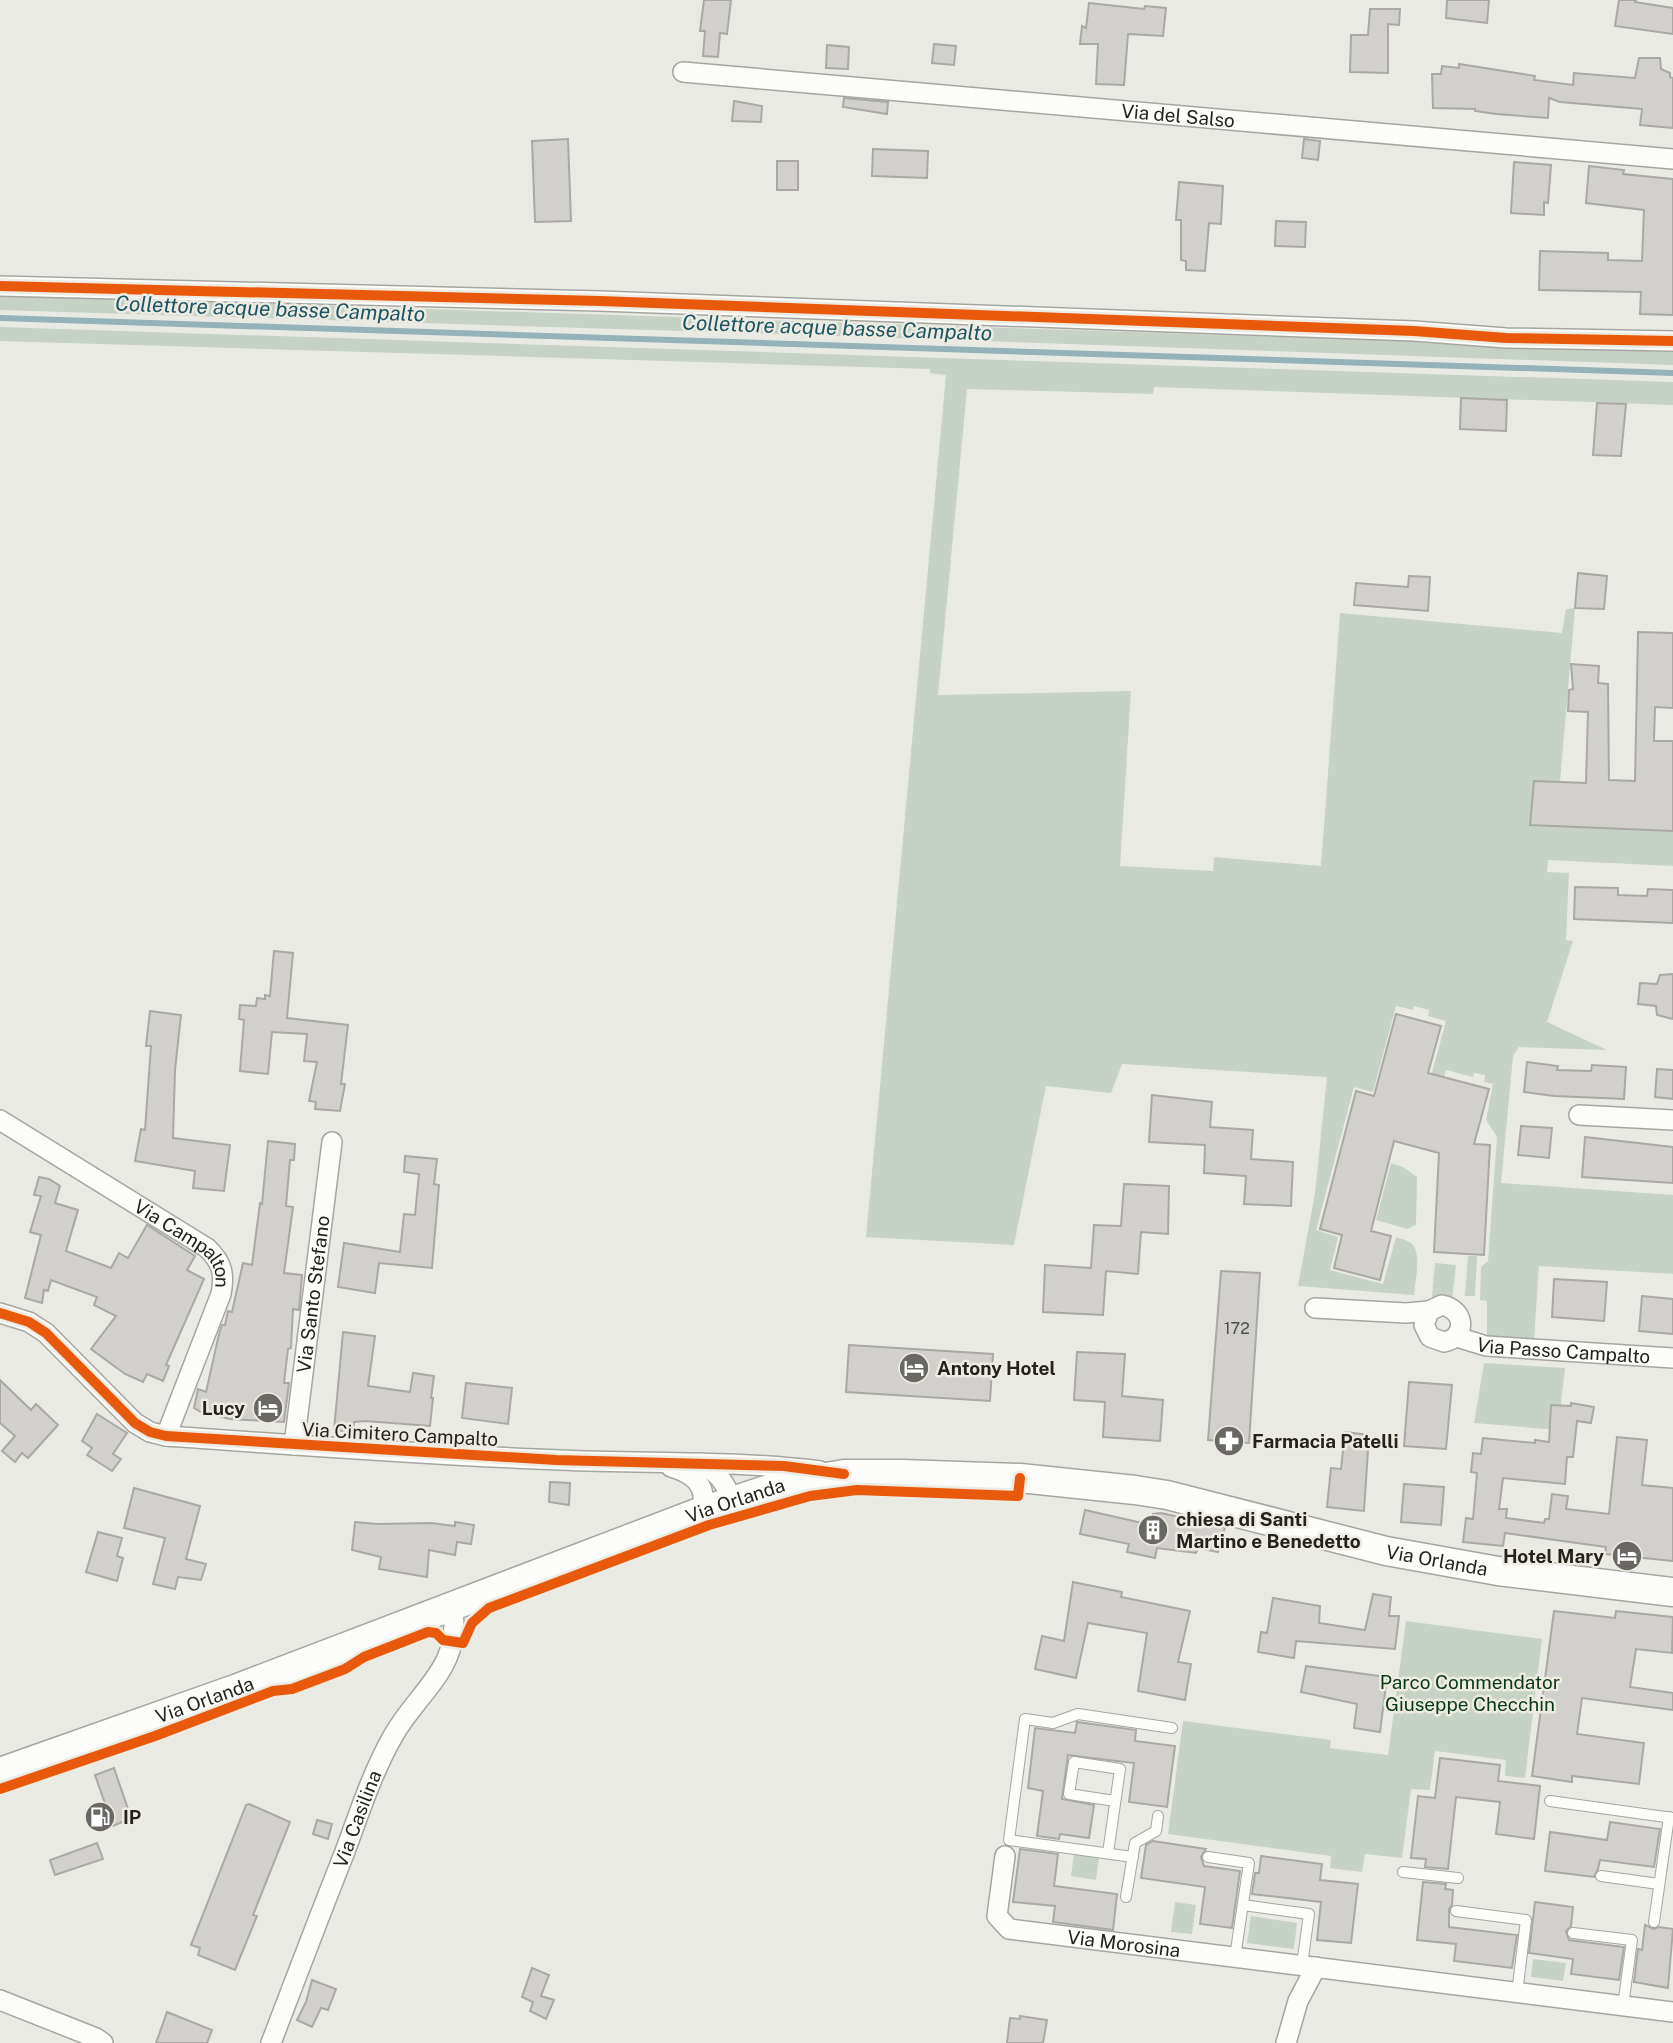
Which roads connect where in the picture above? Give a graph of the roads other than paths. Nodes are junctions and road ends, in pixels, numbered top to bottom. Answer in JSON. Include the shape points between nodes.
{"nodes":[{"id":1,"x":683,"y":72,"type":"dead end"},
{"id":2,"x":1673,"y":159,"type":"edge"},
{"id":3,"x":0,"y":286,"type":"edge"},
{"id":4,"x":1673,"y":341,"type":"edge"},
{"id":5,"x":1579,"y":1115,"type":"dead end"},
{"id":6,"x":1673,"y":1119,"type":"edge"},
{"id":7,"x":0,"y":1120,"type":"edge"},
{"id":8,"x":332,"y":1142,"type":"dead end"},
{"id":9,"x":1315,"y":1308,"type":"dead end"},
{"id":10,"x":0,"y":1312,"type":"edge"},
{"id":11,"x":1673,"y":1358,"type":"edge"},
{"id":12,"x":166,"y":1436,"type":"junction"},
{"id":13,"x":294,"y":1445,"type":"junction"},
{"id":14,"x":702,"y":1463,"type":"junction"},
{"id":15,"x":645,"y":1464,"type":"junction"},
{"id":16,"x":844,"y":1474,"type":"junction"},
{"id":17,"x":732,"y":1501,"type":"junction"},
{"id":18,"x":702,"y":1511,"type":"junction"},
{"id":19,"x":1673,"y":1592,"type":"edge"},
{"id":20,"x":452,"y":1606,"type":"junction"},
{"id":21,"x":1172,"y":1728,"type":"dead end"},
{"id":22,"x":0,"y":1772,"type":"edge"},
{"id":23,"x":1115,"y":1801,"type":"junction"},
{"id":24,"x":1550,"y":1801,"type":"dead end"},
{"id":25,"x":1158,"y":1816,"type":"dead end"},
{"id":26,"x":1671,"y":1817,"type":"edge"},
{"id":27,"x":1108,"y":1853,"type":"junction"},
{"id":28,"x":1004,"y":1856,"type":"dead end"},
{"id":29,"x":1133,"y":1857,"type":"junction"},
{"id":30,"x":1208,"y":1857,"type":"dead end"},
{"id":31,"x":1403,"y":1872,"type":"dead end"},
{"id":32,"x":1601,"y":1876,"type":"dead end"},
{"id":33,"x":1458,"y":1878,"type":"dead end"},
{"id":34,"x":1659,"y":1884,"type":"junction"},
{"id":35,"x":1126,"y":1897,"type":"dead end"},
{"id":36,"x":1243,"y":1905,"type":"junction"},
{"id":37,"x":1456,"y":1911,"type":"dead end"},
{"id":38,"x":1654,"y":1922,"type":"dead end"},
{"id":39,"x":1573,"y":1933,"type":"dead end"},
{"id":40,"x":1235,"y":1957,"type":"junction"},
{"id":41,"x":1309,"y":1966,"type":"junction"},
{"id":42,"x":1517,"y":1993,"type":"junction"},
{"id":43,"x":0,"y":2000,"type":"edge"},
{"id":44,"x":1623,"y":2006,"type":"junction"},
{"id":45,"x":1673,"y":2012,"type":"edge"},
{"id":46,"x":103,"y":2043,"type":"edge"},
{"id":47,"x":271,"y":2043,"type":"edge"},
{"id":48,"x":1286,"y":2043,"type":"edge"}],
"edges":[{"from":1,"to":2,"type":"street","name":"Via del Salso"},
{"from":3,"to":4,"type":"street","via":[[600,301]]},
{"from":5,"to":6,"type":"street"},
{"from":7,"to":12,"type":"street","name":"Via Campalton","via":[[217,1258],[222,1269],[221,1294]]},
{"from":8,"to":13,"type":"street","name":"Via Santo Stefano"},
{"from":9,"to":11,"type":"street","name":"Via Passo Campalto","via":[[1429,1311],[1424,1325],[1430,1337],[1444,1342],[1457,1336],[1486,1346]]},
{"from":10,"to":12,"type":"street","name":"Via Cimitero Campalto","via":[[46,1333],[135,1423]]},
{"from":12,"to":13,"type":"street","name":"Via Cimitero Campalto"},
{"from":13,"to":15,"type":"street","name":"Via Cimitero Campalto"},
{"from":14,"to":15,"type":"street","name":"Via Cimitero Campalto"},
{"from":14,"to":16,"type":"street","name":"Via Cimitero Campalto"},
{"from":14,"to":17,"type":"street","via":[[719,1474]]},
{"from":15,"to":18,"type":"street","name":"Via Cimitero Campalto","via":[[692,1476],[705,1500]]},
{"from":16,"to":17,"type":"main road","name":"Via Orlanda","via":[[781,1485]]},
{"from":16,"to":19,"type":"main road","name":"Via Orlanda","via":[[1020,1478],[1135,1490],[1386,1551],[1498,1571]]},
{"from":17,"to":18,"type":"main road","name":"Via Orlanda"},
{"from":18,"to":20,"type":"main road","name":"Via Orlanda"},
{"from":20,"to":22,"type":"main road","name":"Via Orlanda"},
{"from":20,"to":47,"type":"street","name":"Via Casilina","via":[[455,1636],[451,1651],[382,1758]]},
{"from":21,"to":27,"type":"lane","via":[[1078,1714],[1053,1723],[1025,1719],[1009,1840]]},
{"from":23,"to":23,"type":"lane","via":[[1069,1794],[1074,1762],[1120,1769]]},
{"from":23,"to":27,"type":"lane"},
{"from":24,"to":26,"type":"lane"},
{"from":25,"to":29,"type":"lane","via":[[1156,1831],[1135,1843]]},
{"from":26,"to":34,"type":"lane"},
{"from":27,"to":29,"type":"lane"},
{"from":28,"to":40,"type":"street","name":"Via Morosina","via":[[997,1916],[1009,1929]]},
{"from":29,"to":35,"type":"lane"},
{"from":30,"to":36,"type":"lane","via":[[1249,1863]]},
{"from":31,"to":33,"type":"lane"},
{"from":32,"to":34,"type":"lane"},
{"from":34,"to":38,"type":"lane"},
{"from":36,"to":40,"type":"lane"},
{"from":36,"to":41,"type":"lane","via":[[1309,1914]]},
{"from":37,"to":42,"type":"lane","via":[[1526,1920]]},
{"from":39,"to":44,"type":"lane","via":[[1632,1940]]},
{"from":40,"to":41,"type":"street","name":"Via Morosina"},
{"from":41,"to":42,"type":"street","name":"Via Morosina"},
{"from":41,"to":48,"type":"street"},
{"from":42,"to":44,"type":"street","name":"Via Morosina"},
{"from":43,"to":46,"type":"street"},
{"from":44,"to":45,"type":"street","name":"Via Morosina"}]}
